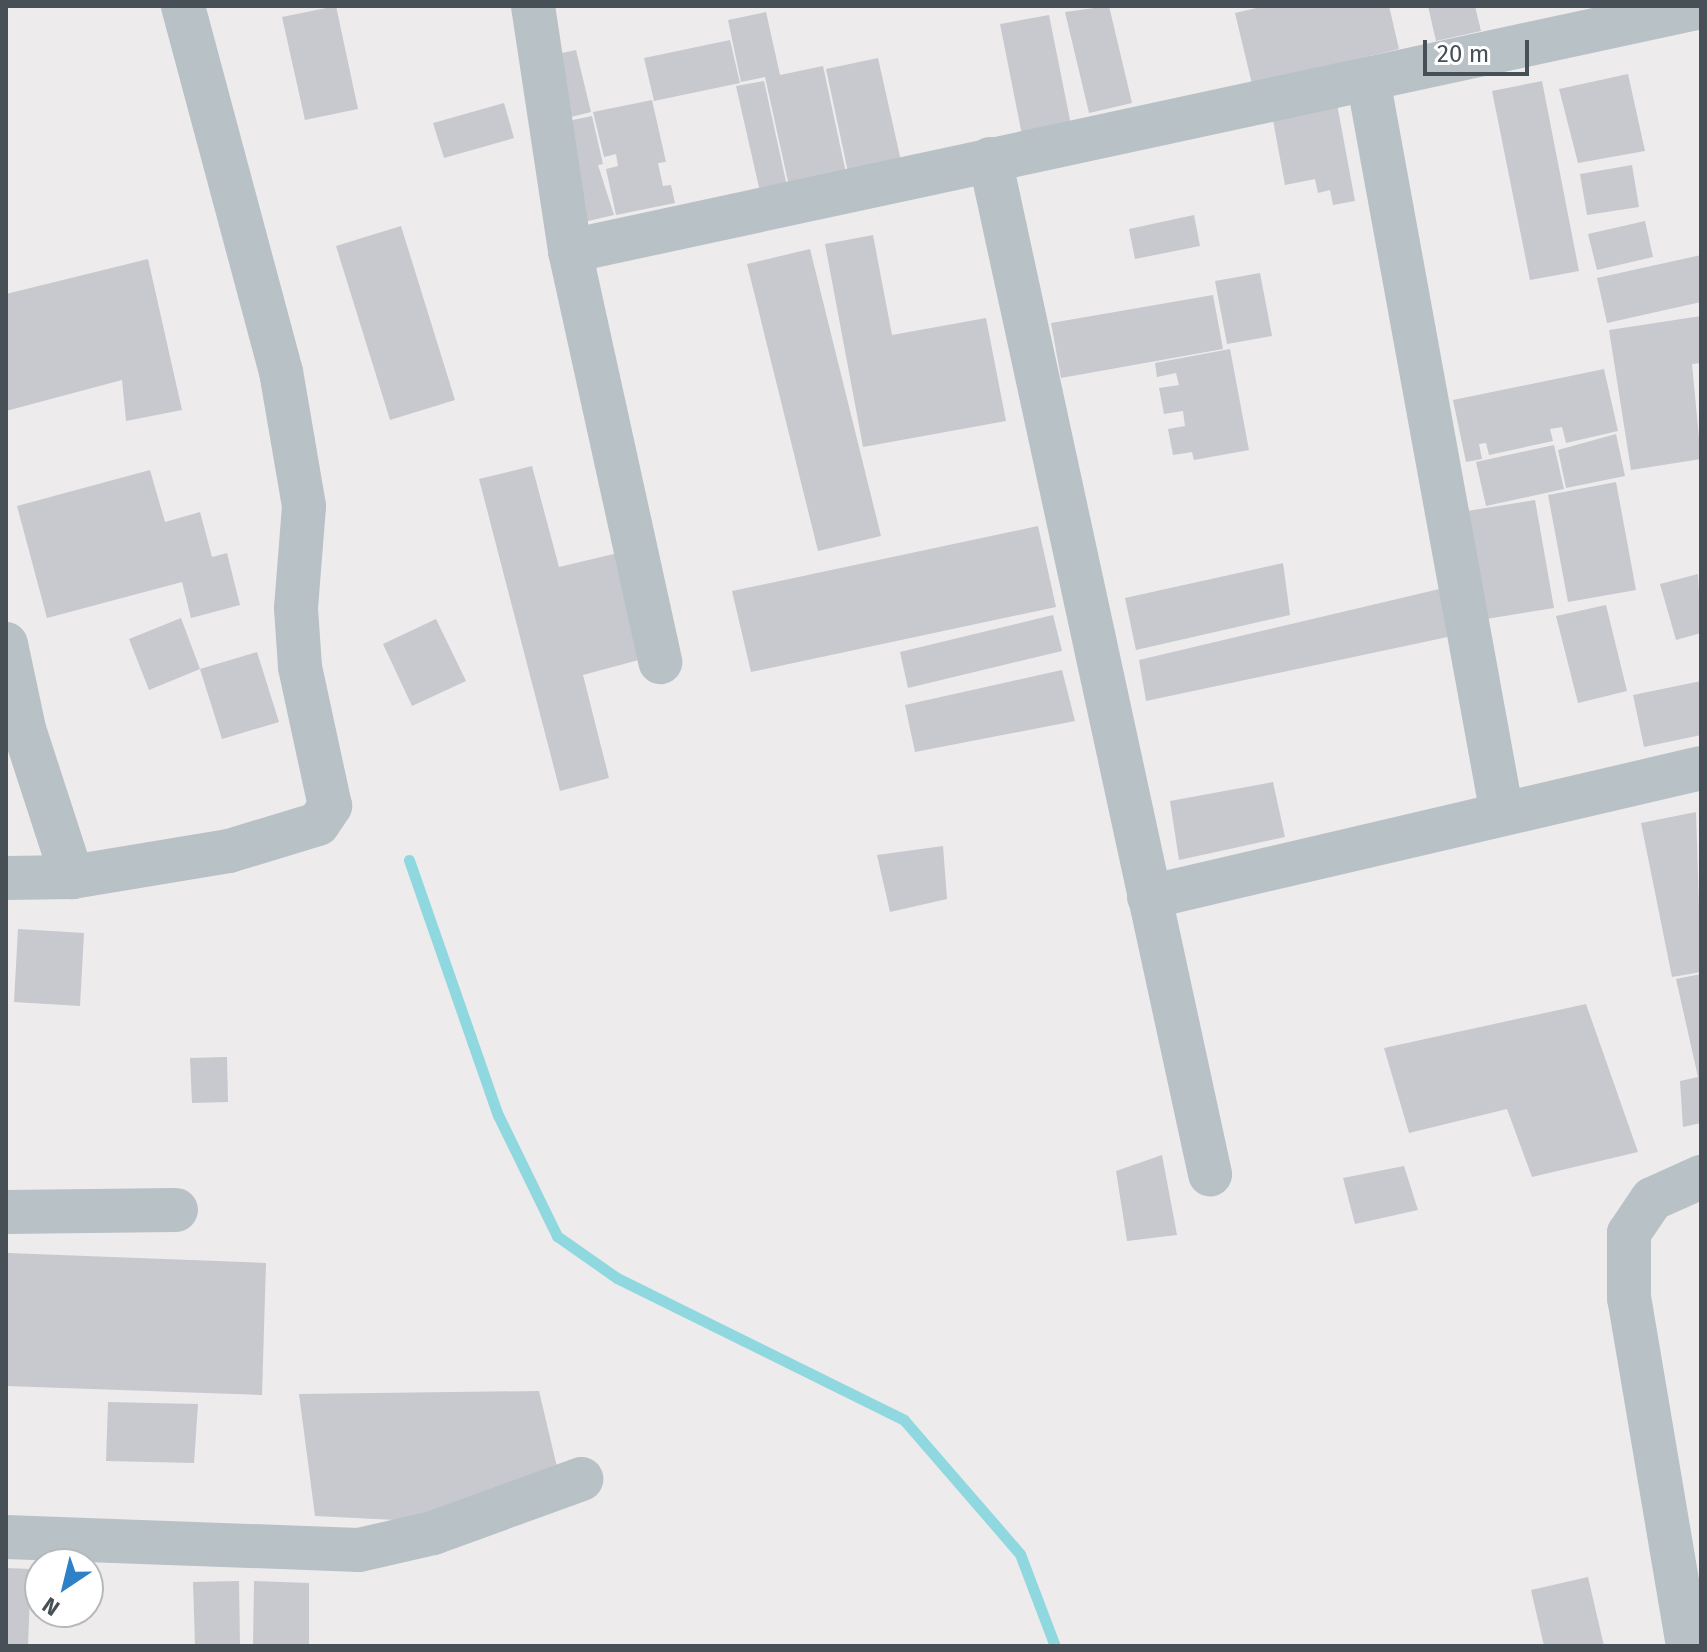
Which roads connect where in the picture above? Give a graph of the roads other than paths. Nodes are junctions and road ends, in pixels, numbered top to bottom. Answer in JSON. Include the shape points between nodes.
{"nodes":[{"id":1,"x":183,"y":6,"type":"edge"},
{"id":2,"x":533,"y":6,"type":"edge"},
{"id":3,"x":1701,"y":7,"type":"edge"},
{"id":4,"x":1368,"y":79,"type":"junction"},
{"id":5,"x":990,"y":159,"type":"junction"},
{"id":6,"x":570,"y":251,"type":"junction"},
{"id":7,"x":6,"y":644,"type":"edge"},
{"id":8,"x":660,"y":662,"type":"dead end"},
{"id":9,"x":1701,"y":768,"type":"edge"},
{"id":10,"x":1502,"y":814,"type":"junction"},
{"id":11,"x":72,"y":877,"type":"junction"},
{"id":12,"x":6,"y":878,"type":"edge"},
{"id":13,"x":1149,"y":897,"type":"junction"},
{"id":14,"x":1210,"y":1174,"type":"dead end"},
{"id":15,"x":1701,"y":1177,"type":"edge"},
{"id":16,"x":176,"y":1210,"type":"dead end"},
{"id":17,"x":6,"y":1212,"type":"edge"},
{"id":18,"x":581,"y":1479,"type":"dead end"},
{"id":19,"x":6,"y":1537,"type":"edge"},
{"id":20,"x":1688,"y":1646,"type":"edge"}],
"edges":[{"from":1,"to":11,"type":"street","via":[[281,372],[304,506],[296,608],[300,667],[330,806],[318,824],[229,851]]},
{"from":2,"to":6,"type":"street"},
{"from":3,"to":4,"type":"street"},
{"from":4,"to":5,"type":"street"},
{"from":4,"to":10,"type":"street"},
{"from":5,"to":6,"type":"street"},
{"from":5,"to":13,"type":"street"},
{"from":6,"to":8,"type":"street"},
{"from":7,"to":11,"type":"street","via":[[24,729]]},
{"from":9,"to":10,"type":"street"},
{"from":10,"to":13,"type":"street"},
{"from":11,"to":12,"type":"street"},
{"from":13,"to":14,"type":"street"},
{"from":15,"to":20,"type":"street","via":[[1652,1199],[1629,1233],[1629,1299]]},
{"from":16,"to":17,"type":"street"},
{"from":18,"to":19,"type":"street","via":[[433,1533],[359,1550]]}]}
